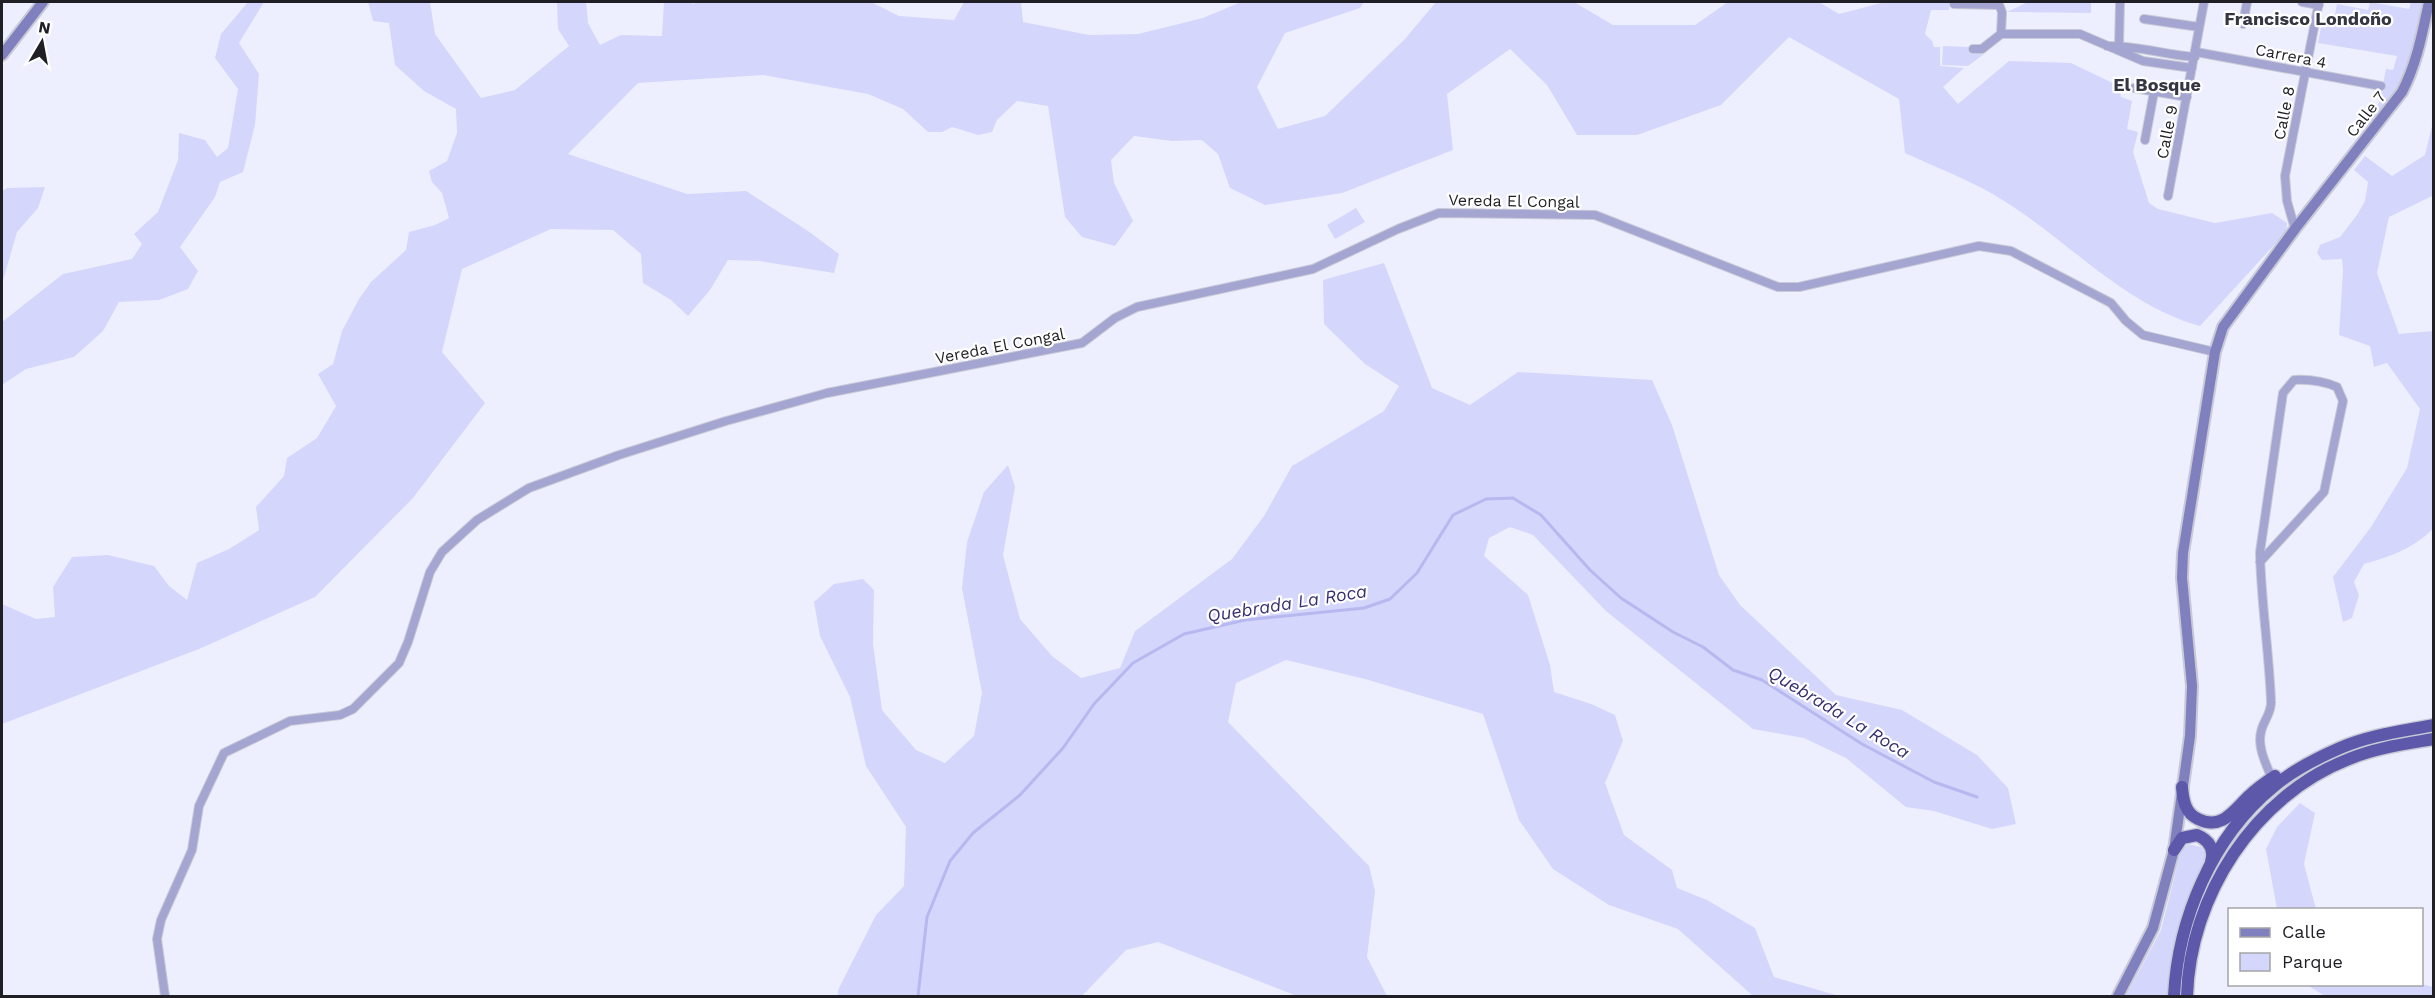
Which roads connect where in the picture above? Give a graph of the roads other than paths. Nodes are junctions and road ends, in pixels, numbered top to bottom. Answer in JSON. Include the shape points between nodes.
{"nodes":[{"id":1,"x":43,"y":2,"type":"edge"},
{"id":2,"x":2120,"y":2,"type":"edge"},
{"id":3,"x":2204,"y":2,"type":"edge"},
{"id":4,"x":2247,"y":2,"type":"edge"},
{"id":5,"x":2301,"y":2,"type":"edge"},
{"id":6,"x":2428,"y":2,"type":"edge"},
{"id":7,"x":1998,"y":3,"type":"edge"},
{"id":8,"x":2319,"y":3,"type":"edge"},
{"id":9,"x":1954,"y":4,"type":"dead end"},
{"id":10,"x":2144,"y":19,"type":"dead end"},
{"id":11,"x":2243,"y":24,"type":"dead end"},
{"id":12,"x":2199,"y":27,"type":"junction"},
{"id":13,"x":2001,"y":34,"type":"junction"},
{"id":14,"x":2119,"y":45,"type":"junction"},
{"id":15,"x":2106,"y":46,"type":"junction"},
{"id":16,"x":1973,"y":49,"type":"dead end"},
{"id":17,"x":2195,"y":54,"type":"junction"},
{"id":18,"x":2,"y":56,"type":"edge"},
{"id":19,"x":2192,"y":68,"type":"junction"},
{"id":20,"x":2305,"y":73,"type":"junction"},
{"id":21,"x":2382,"y":86,"type":"dead end"},
{"id":22,"x":2134,"y":88,"type":"dead end"},
{"id":23,"x":2154,"y":92,"type":"junction"},
{"id":24,"x":2187,"y":97,"type":"junction"},
{"id":25,"x":2145,"y":140,"type":"dead end"},
{"id":26,"x":2168,"y":196,"type":"dead end"},
{"id":27,"x":2294,"y":231,"type":"junction"},
{"id":28,"x":2215,"y":352,"type":"junction"},
{"id":29,"x":2260,"y":562,"type":"junction"},
{"id":30,"x":2433,"y":725,"type":"edge"},
{"id":31,"x":2433,"y":739,"type":"edge"},
{"id":32,"x":2273,"y":782,"type":"junction"},
{"id":33,"x":2182,"y":787,"type":"junction"},
{"id":34,"x":2174,"y":850,"type":"junction"},
{"id":35,"x":2210,"y":864,"type":"junction"},
{"id":36,"x":165,"y":996,"type":"edge"},
{"id":37,"x":2118,"y":996,"type":"edge"},
{"id":38,"x":2174,"y":996,"type":"edge"},
{"id":39,"x":2187,"y":996,"type":"edge"}],
"edges":[{"from":1,"to":18,"type":"main road"},
{"from":2,"to":14,"type":"street"},
{"from":3,"to":12,"type":"street","name":"Calle 9"},
{"from":4,"to":11,"type":"street"},
{"from":5,"to":8,"type":"street"},
{"from":6,"to":27,"type":"main road","name":"Calle 7","via":[[2419,49],[2402,92]]},
{"from":7,"to":9,"type":"street"},
{"from":7,"to":13,"type":"street","via":[[2002,12]]},
{"from":8,"to":20,"type":"street","name":"Calle 8"},
{"from":10,"to":12,"type":"street"},
{"from":12,"to":17,"type":"street","name":"Calle 9"},
{"from":13,"to":15,"type":"street","name":"Carrera 4","via":[[2080,34]]},
{"from":13,"to":16,"type":"street","via":[[1982,49]]},
{"from":14,"to":15,"type":"street","name":"Carrera 4"},
{"from":14,"to":17,"type":"street","name":"Carrera 4"},
{"from":15,"to":19,"type":"street","name":"Carrera 4","via":[[2143,61]]},
{"from":17,"to":19,"type":"street","name":"Calle 9"},
{"from":17,"to":20,"type":"street","name":"Carrera 4"},
{"from":19,"to":24,"type":"street","name":"Calle 9"},
{"from":20,"to":21,"type":"street","name":"Carrera 4"},
{"from":20,"to":27,"type":"street","name":"Calle 8","via":[[2285,176]]},
{"from":22,"to":23,"type":"street"},
{"from":23,"to":24,"type":"street"},
{"from":23,"to":25,"type":"street"},
{"from":24,"to":26,"type":"street","name":"Calle 9"},
{"from":27,"to":28,"type":"main road","name":"Calle 7","via":[[2223,327]]},
{"from":28,"to":33,"type":"main road","name":"Calle 7","via":[[2182,554],[2192,686]]},
{"from":28,"to":36,"type":"street","name":"Vereda El Congal","via":[[2143,335],[2111,303],[2011,251],[1979,246],[1799,287],[1778,287],[1595,215],[1438,213],[1313,269],[1137,307],[1115,318],[1082,344],[827,393],[726,421],[529,488],[477,520],[442,552],[430,572],[399,663],[353,709],[340,715],[290,721],[224,753],[199,806],[192,850],[161,920],[157,939]]},
{"from":29,"to":29,"type":"street","via":[[2283,393],[2294,380],[2307,379],[2337,387],[2343,401],[2324,492]]},
{"from":29,"to":32,"type":"street","via":[[2271,705],[2261,730],[2260,746]]},
{"from":30,"to":32,"type":"highway","via":[[2341,747],[2293,766]]},
{"from":31,"to":39,"type":"highway","via":[[2369,752],[2329,767],[2302,783],[2264,817],[2238,847],[2214,890],[2195,941]]},
{"from":32,"to":33,"type":"highway","via":[[2248,796],[2230,816],[2217,822],[2193,817],[2183,801]]},
{"from":32,"to":35,"type":"highway"},
{"from":33,"to":34,"type":"main road","name":"Calle 7"},
{"from":34,"to":35,"type":"highway","via":[[2182,838],[2197,835],[2212,850]]},
{"from":34,"to":37,"type":"main road","name":"Calle 7","via":[[2153,928]]},
{"from":35,"to":38,"type":"highway","via":[[2183,932]]}]}
